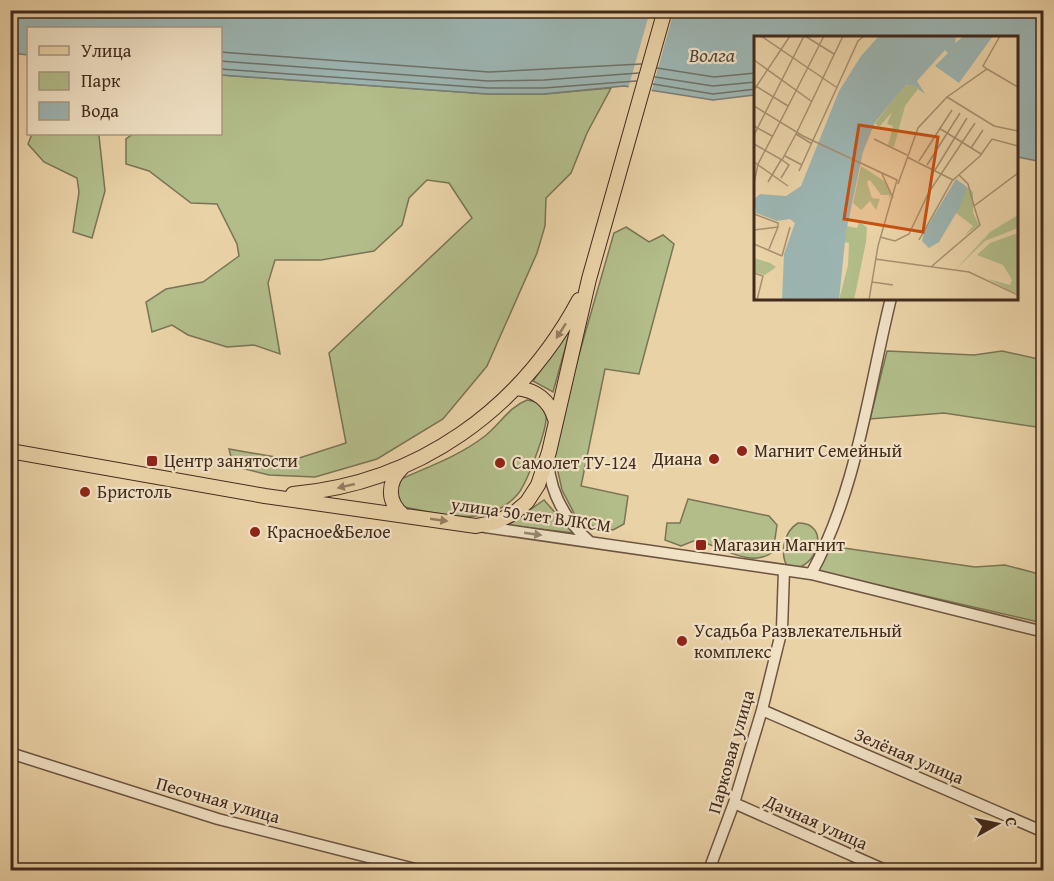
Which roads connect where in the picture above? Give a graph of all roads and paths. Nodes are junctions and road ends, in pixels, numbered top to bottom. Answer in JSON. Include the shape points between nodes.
{"nodes":[{"id":1,"x":665,"y":10,"type":"edge"},
{"id":2,"x":589,"y":279,"type":"junction"},
{"id":3,"x":891,"y":300,"type":"edge"},
{"id":4,"x":516,"y":388,"type":"junction"},
{"id":5,"x":555,"y":419,"type":"junction"},
{"id":6,"x":10,"y":451,"type":"edge"},
{"id":7,"x":549,"y":452,"type":"junction"},
{"id":8,"x":402,"y":468,"type":"junction"},
{"id":9,"x":265,"y":496,"type":"junction"},
{"id":10,"x":403,"y":515,"type":"junction"},
{"id":11,"x":476,"y":525,"type":"junction"},
{"id":12,"x":591,"y":542,"type":"junction"},
{"id":13,"x":784,"y":570,"type":"junction"},
{"id":14,"x":811,"y":574,"type":"junction"},
{"id":15,"x":1044,"y":632,"type":"edge"},
{"id":16,"x":762,"y":710,"type":"junction"},
{"id":17,"x":10,"y":753,"type":"edge"},
{"id":18,"x":734,"y":803,"type":"junction"},
{"id":19,"x":1044,"y":832,"type":"edge"},
{"id":20,"x":419,"y":870,"type":"edge"},
{"id":21,"x":709,"y":870,"type":"edge"},
{"id":22,"x":885,"y":870,"type":"edge"}],
"edges":[{"from":1,"to":2,"type":"main road"},
{"from":2,"to":4,"type":"main road","one_way":true,"via":[[558,337]]},
{"from":2,"to":5,"type":"main road"},
{"from":3,"to":14,"type":"street","via":[[848,480],[829,541]]},
{"from":4,"to":5,"type":"main road","via":[[541,397]]},
{"from":4,"to":8,"type":"main road","via":[[455,440]]},
{"from":5,"to":7,"type":"main road"},
{"from":6,"to":9,"type":"main road","name":"улица 50 лет ВЛКСМ"},
{"from":7,"to":11,"type":"main road","via":[[538,485],[524,505],[504,519]]},
{"from":7,"to":12,"type":"street","via":[[550,476],[557,499],[568,519]]},
{"from":8,"to":9,"type":"main road","one_way":true,"via":[[334,488]]},
{"from":8,"to":10,"type":"main road","via":[[393,479],[390,492]]},
{"from":9,"to":10,"type":"main road","name":"улица 50 лет ВЛКСМ"},
{"from":10,"to":11,"type":"main road","name":"улица 50 лет ВЛКСМ","one_way":true},
{"from":11,"to":12,"type":"street","name":"улица 50 лет ВЛКСМ","one_way":true},
{"from":12,"to":13,"type":"street","name":"улица 50 лет ВЛКСМ"},
{"from":13,"to":14,"type":"street","name":"улица 50 лет ВЛКСМ"},
{"from":13,"to":16,"type":"street","name":"Парковая улица","via":[[782,629]]},
{"from":14,"to":15,"type":"street","name":"улица 50 лет ВЛКСМ"},
{"from":16,"to":18,"type":"street","name":"Парковая улица"},
{"from":16,"to":19,"type":"street","name":"Зелёная улица"},
{"from":17,"to":20,"type":"street","name":"Песочная улица","via":[[218,819]]},
{"from":18,"to":21,"type":"street","name":"Парковая улица"},
{"from":18,"to":22,"type":"street","name":"Дачная улица"}]}
